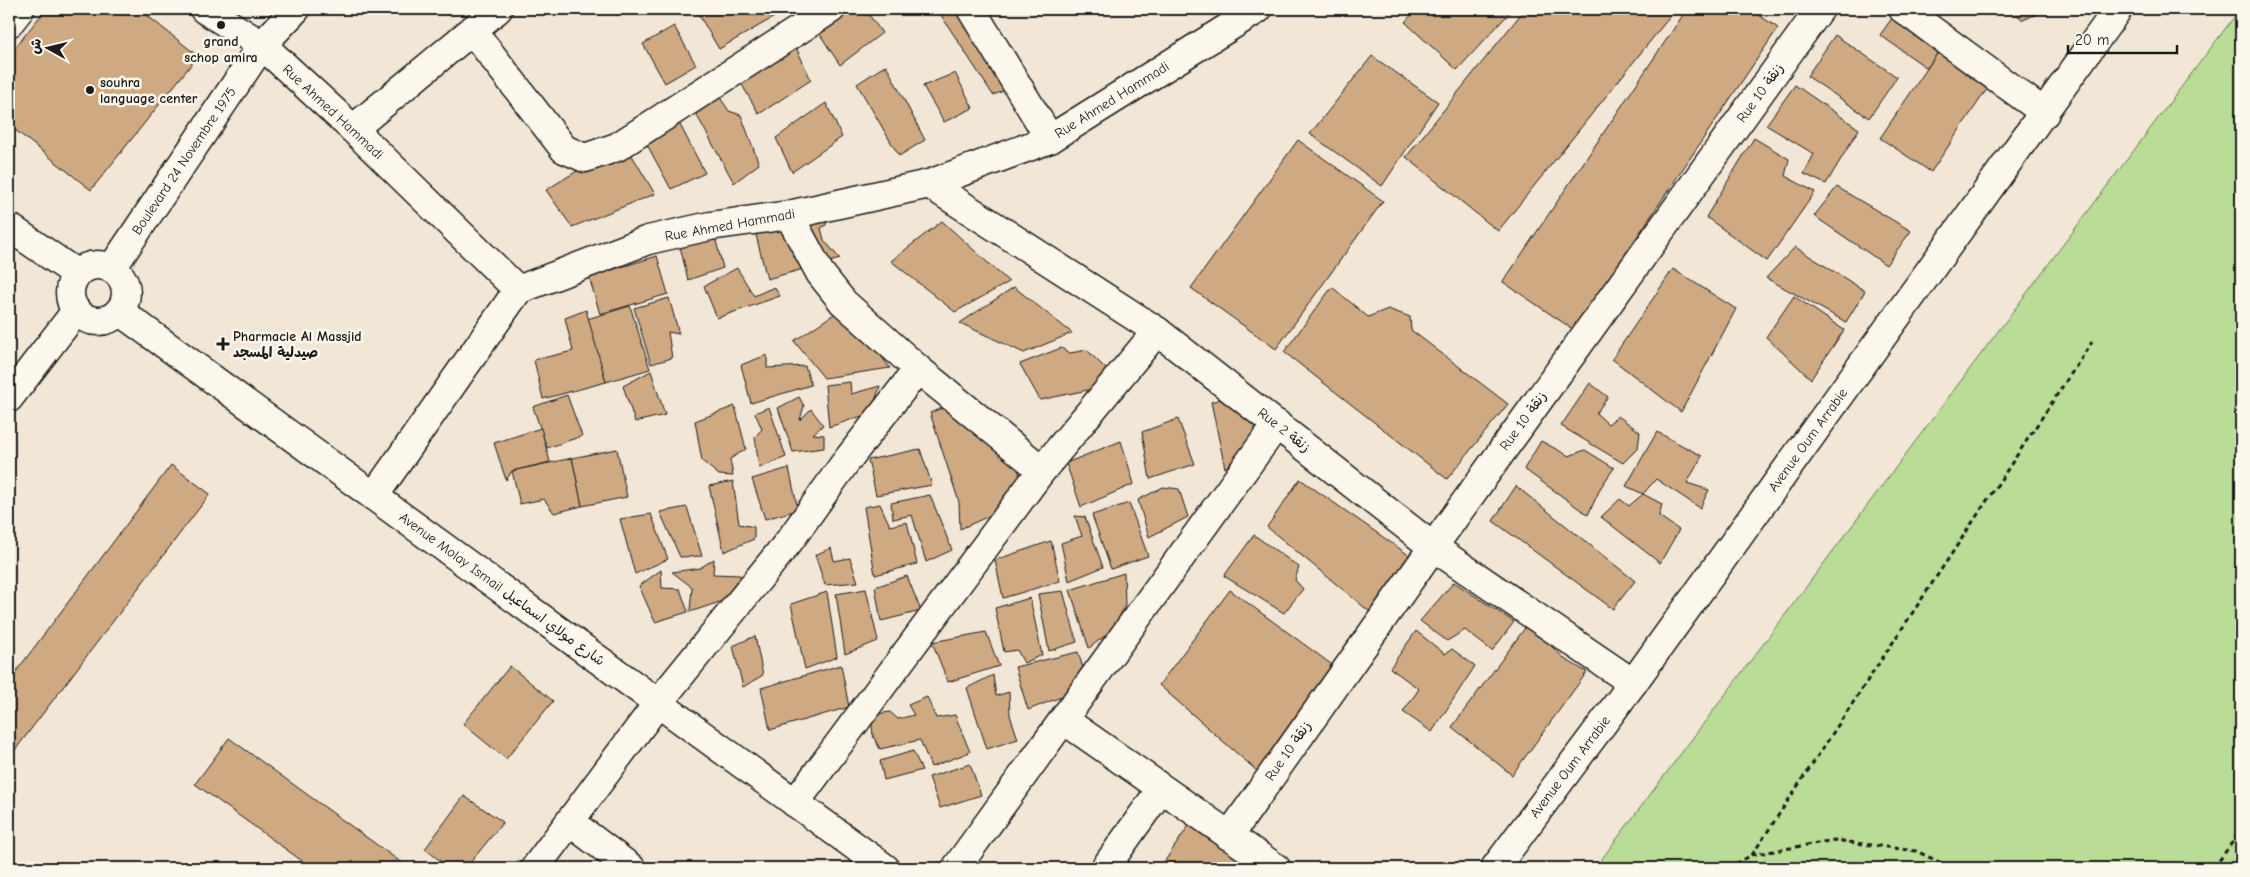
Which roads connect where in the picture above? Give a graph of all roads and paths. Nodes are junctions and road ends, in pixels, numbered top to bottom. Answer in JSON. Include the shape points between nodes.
{"nodes":[{"id":1,"x":20,"y":9,"type":"edge"},
{"id":2,"x":204,"y":9,"type":"edge"},
{"id":3,"x":296,"y":9,"type":"edge"},
{"id":4,"x":498,"y":9,"type":"edge"},
{"id":5,"x":831,"y":9,"type":"edge"},
{"id":6,"x":971,"y":9,"type":"edge"},
{"id":7,"x":1258,"y":9,"type":"edge"},
{"id":8,"x":1820,"y":9,"type":"edge"},
{"id":9,"x":1903,"y":9,"type":"edge"},
{"id":10,"x":2118,"y":9,"type":"edge"},
{"id":11,"x":9,"y":23,"type":"edge"},
{"id":12,"x":472,"y":30,"type":"junction"},
{"id":13,"x":262,"y":46,"type":"junction"},
{"id":14,"x":2044,"y":113,"type":"junction"},
{"id":15,"x":353,"y":129,"type":"junction"},
{"id":16,"x":1050,"y":139,"type":"junction"},
{"id":17,"x":929,"y":184,"type":"junction"},
{"id":18,"x":789,"y":215,"type":"junction"},
{"id":19,"x":9,"y":227,"type":"edge"},
{"id":20,"x":112,"y":268,"type":"junction"},
{"id":21,"x":77,"y":274,"type":"junction"},
{"id":22,"x":518,"y":290,"type":"junction"},
{"id":23,"x":76,"y":311,"type":"junction"},
{"id":24,"x":119,"y":312,"type":"junction"},
{"id":25,"x":1156,"y":331,"type":"junction"},
{"id":26,"x":2092,"y":342,"type":"dead end"},
{"id":27,"x":918,"y":369,"type":"junction"},
{"id":28,"x":9,"y":398,"type":"edge"},
{"id":29,"x":1277,"y":424,"type":"junction"},
{"id":30,"x":1042,"y":470,"type":"junction"},
{"id":31,"x":374,"y":496,"type":"junction"},
{"id":32,"x":1433,"y":547,"type":"junction"},
{"id":33,"x":1633,"y":683,"type":"junction"},
{"id":34,"x":658,"y":703,"type":"junction"},
{"id":35,"x":1064,"y":720,"type":"junction"},
{"id":36,"x":1161,"y":789,"type":"junction"},
{"id":37,"x":795,"y":803,"type":"junction"},
{"id":38,"x":570,"y":822,"type":"junction"},
{"id":39,"x":2241,"y":830,"type":"edge"},
{"id":40,"x":1229,"y":836,"type":"junction"},
{"id":41,"x":1752,"y":855,"type":"junction"},
{"id":42,"x":536,"y":868,"type":"edge"},
{"id":43,"x":631,"y":868,"type":"edge"},
{"id":44,"x":885,"y":868,"type":"edge"},
{"id":45,"x":956,"y":868,"type":"edge"},
{"id":46,"x":1105,"y":868,"type":"edge"},
{"id":47,"x":1276,"y":868,"type":"edge"},
{"id":48,"x":1495,"y":868,"type":"edge"},
{"id":49,"x":1728,"y":868,"type":"edge"},
{"id":50,"x":1952,"y":868,"type":"edge"},
{"id":51,"x":2214,"y":868,"type":"edge"}],
"edges":[{"from":1,"to":11,"type":"street"},
{"from":2,"to":13,"type":"street","name":"Rue Ahmed Hammadi"},
{"from":3,"to":13,"type":"street","name":"Boulevard 24 Novembre 1975"},
{"from":4,"to":12,"type":"street"},
{"from":5,"to":12,"type":"street","via":[[617,147],[585,158],[564,149]]},
{"from":6,"to":16,"type":"street"},
{"from":7,"to":16,"type":"street","name":"Rue Ahmed Hammadi"},
{"from":8,"to":32,"type":"street","name":"Rue 10 زنقة"},
{"from":9,"to":14,"type":"street"},
{"from":10,"to":14,"type":"street","name":"Avenue Oum Arrabie"},
{"from":12,"to":15,"type":"street"},
{"from":13,"to":15,"type":"street","name":"Rue Ahmed Hammadi"},
{"from":13,"to":20,"type":"street","name":"Boulevard 24 Novembre 1975"},
{"from":14,"to":33,"type":"street","name":"Avenue Oum Arrabie"},
{"from":15,"to":22,"type":"street","name":"Rue Ahmed Hammadi"},
{"from":16,"to":17,"type":"street","name":"Rue Ahmed Hammadi"},
{"from":17,"to":18,"type":"street","name":"Rue Ahmed Hammadi"},
{"from":17,"to":25,"type":"street","name":"Rue 2 زنقة"},
{"from":18,"to":22,"type":"street","name":"Rue Ahmed Hammadi","via":[[710,226],[648,240]]},
{"from":18,"to":27,"type":"street","via":[[820,273],[843,302]]},
{"from":19,"to":21,"type":"street"},
{"from":20,"to":21,"type":"street","via":[[93,265]]},
{"from":20,"to":24,"type":"street","via":[[119,275],[126,293]]},
{"from":21,"to":23,"type":"street","via":[[70,292]]},
{"from":22,"to":31,"type":"street"},
{"from":23,"to":24,"type":"street","via":[[92,321],[112,318]]},
{"from":23,"to":28,"type":"street"},
{"from":24,"to":31,"type":"street","name":"Avenue Molay Ismail شارع مولاي اسماعيل"},
{"from":25,"to":29,"type":"street","name":"Rue 2 زنقة"},
{"from":25,"to":30,"type":"street"},
{"from":26,"to":41,"type":"path"},
{"from":27,"to":30,"type":"street"},
{"from":27,"to":34,"type":"street","via":[[784,548]]},
{"from":29,"to":32,"type":"street","name":"Rue 2 زنقة"},
{"from":29,"to":35,"type":"street"},
{"from":30,"to":37,"type":"street"},
{"from":31,"to":34,"type":"street","name":"Avenue Molay Ismail شارع مولاي اسماعيل"},
{"from":32,"to":33,"type":"street","name":"Rue 2 زنقة"},
{"from":32,"to":40,"type":"street","name":"Rue 10 زنقة"},
{"from":33,"to":48,"type":"street","name":"Avenue Oum Arrabie"},
{"from":34,"to":37,"type":"street","name":"Avenue Molay Ismail شارع مولاي اسماعيل"},
{"from":34,"to":38,"type":"street"},
{"from":35,"to":36,"type":"street"},
{"from":35,"to":45,"type":"street"},
{"from":36,"to":40,"type":"street"},
{"from":36,"to":46,"type":"street"},
{"from":37,"to":44,"type":"street","name":"Avenue Molay Ismail شارع مولاي اسماعيل"},
{"from":38,"to":42,"type":"street"},
{"from":38,"to":43,"type":"street"},
{"from":39,"to":51,"type":"path"},
{"from":40,"to":47,"type":"street"},
{"from":41,"to":49,"type":"path"},
{"from":41,"to":50,"type":"path","via":[[1834,840],[1916,851]]}]}
